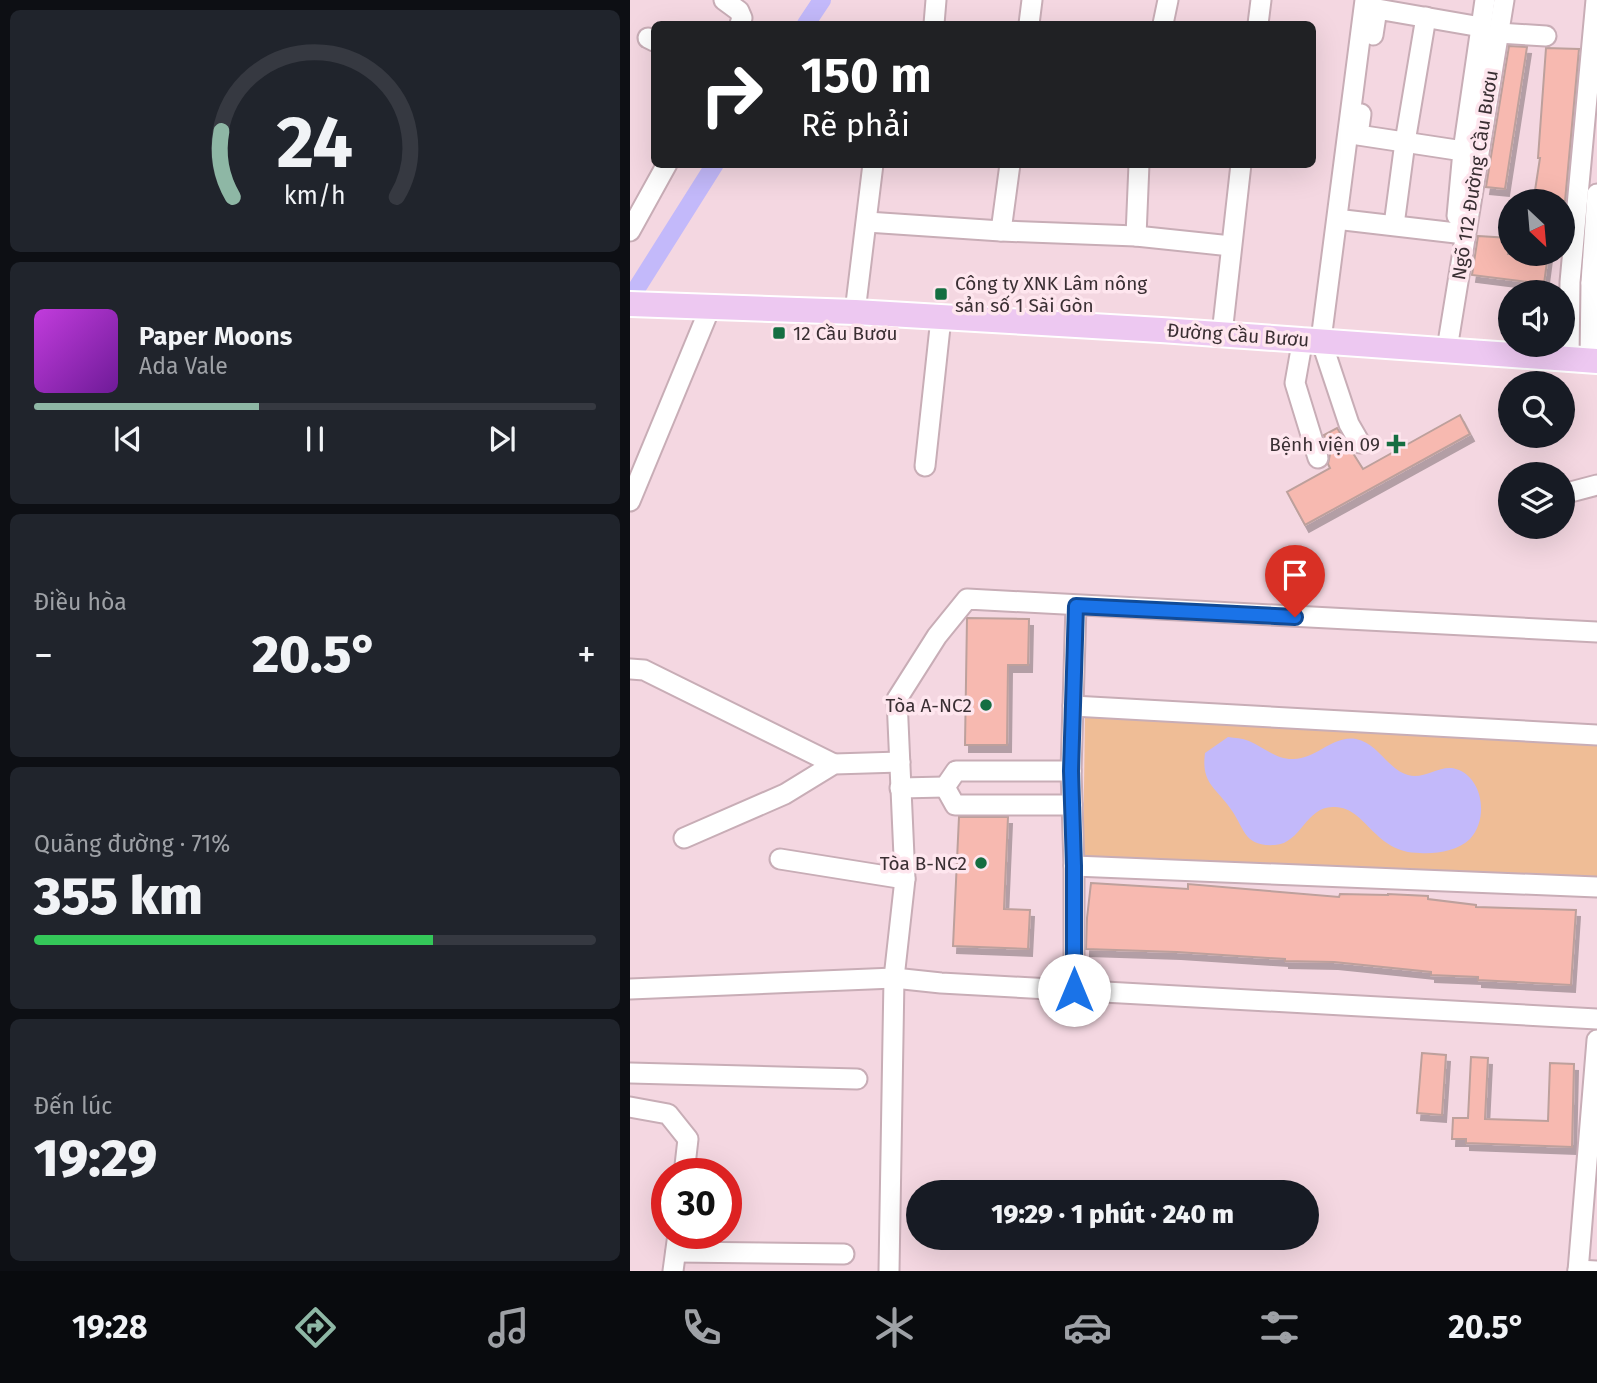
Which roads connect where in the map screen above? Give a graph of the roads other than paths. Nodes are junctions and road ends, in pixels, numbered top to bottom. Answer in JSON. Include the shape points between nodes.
{"nodes":[{"id":1,"x":724,"y":0,"type":"edge"},
{"id":2,"x":936,"y":0,"type":"edge"},
{"id":3,"x":1032,"y":0,"type":"edge"},
{"id":4,"x":1168,"y":0,"type":"edge"},
{"id":5,"x":1261,"y":0,"type":"edge"},
{"id":6,"x":1365,"y":0,"type":"edge"},
{"id":7,"x":1485,"y":0,"type":"edge"},
{"id":8,"x":1504,"y":0,"type":"edge"},
{"id":9,"x":1596,"y":0,"type":"edge"},
{"id":10,"x":1426,"y":18,"type":"junction"},
{"id":11,"x":741,"y":21,"type":"edge"},
{"id":12,"x":934,"y":21,"type":"edge"},
{"id":13,"x":1028,"y":21,"type":"edge"},
{"id":14,"x":1164,"y":21,"type":"edge"},
{"id":15,"x":1258,"y":21,"type":"edge"},
{"id":16,"x":1490,"y":30,"type":"junction"},
{"id":17,"x":1546,"y":36,"type":"dead end"},
{"id":18,"x":1405,"y":142,"type":"junction"},
{"id":19,"x":1464,"y":151,"type":"junction"},
{"id":20,"x":665,"y":168,"type":"edge"},
{"id":21,"x":873,"y":168,"type":"edge"},
{"id":22,"x":1009,"y":168,"type":"edge"},
{"id":23,"x":1139,"y":168,"type":"edge"},
{"id":24,"x":1241,"y":168,"type":"edge"},
{"id":25,"x":1597,"y":194,"type":"edge"},
{"id":26,"x":1344,"y":220,"type":"dead end"},
{"id":27,"x":867,"y":222,"type":"junction"},
{"id":28,"x":1394,"y":225,"type":"junction"},
{"id":29,"x":630,"y":231,"type":"edge"},
{"id":30,"x":1001,"y":231,"type":"junction"},
{"id":31,"x":1456,"y":233,"type":"junction"},
{"id":32,"x":1136,"y":236,"type":"junction"},
{"id":33,"x":1231,"y":246,"type":"junction"},
{"id":34,"x":1594,"y":283,"type":"edge"},
{"id":35,"x":630,"y":304,"type":"edge"},
{"id":36,"x":710,"y":308,"type":"junction"},
{"id":37,"x":855,"y":312,"type":"junction"},
{"id":38,"x":941,"y":318,"type":"junction"},
{"id":39,"x":1222,"y":334,"type":"junction"},
{"id":40,"x":1312,"y":339,"type":"junction"},
{"id":41,"x":1443,"y":349,"type":"junction"},
{"id":42,"x":1585,"y":360,"type":"edge"},
{"id":43,"x":1360,"y":443,"type":"dead end"},
{"id":44,"x":1318,"y":458,"type":"dead end"},
{"id":45,"x":925,"y":466,"type":"dead end"},
{"id":46,"x":1597,"y":485,"type":"edge"},
{"id":47,"x":1575,"y":491,"type":"edge"},
{"id":48,"x":630,"y":501,"type":"edge"},
{"id":49,"x":1076,"y":606,"type":"junction"},
{"id":50,"x":1597,"y":632,"type":"edge"},
{"id":51,"x":630,"y":669,"type":"edge"},
{"id":52,"x":1073,"y":706,"type":"junction"},
{"id":53,"x":1597,"y":735,"type":"edge"},
{"id":54,"x":900,"y":762,"type":"junction"},
{"id":55,"x":834,"y":764,"type":"junction"},
{"id":56,"x":1071,"y":771,"type":"junction"},
{"id":57,"x":946,"y":787,"type":"junction"},
{"id":58,"x":900,"y":788,"type":"junction"},
{"id":59,"x":1072,"y":805,"type":"junction"},
{"id":60,"x":684,"y":838,"type":"dead end"},
{"id":61,"x":780,"y":859,"type":"dead end"},
{"id":62,"x":1074,"y":866,"type":"junction"},
{"id":63,"x":905,"y":879,"type":"junction"},
{"id":64,"x":1597,"y":887,"type":"edge"},
{"id":65,"x":894,"y":978,"type":"junction"},
{"id":66,"x":630,"y":989,"type":"edge"},
{"id":67,"x":1074,"y":990,"type":"junction"},
{"id":68,"x":1597,"y":1019,"type":"edge"},
{"id":69,"x":1597,"y":1040,"type":"edge"},
{"id":70,"x":630,"y":1073,"type":"edge"},
{"id":71,"x":857,"y":1079,"type":"dead end"},
{"id":72,"x":630,"y":1107,"type":"edge"},
{"id":73,"x":686,"y":1158,"type":"edge"},
{"id":74,"x":676,"y":1252,"type":"edge"},
{"id":75,"x":844,"y":1254,"type":"dead end"},
{"id":76,"x":889,"y":1271,"type":"edge"},
{"id":77,"x":1584,"y":1271,"type":"edge"}],
"edges":[{"from":1,"to":11,"type":"street","via":[[739,11]]},
{"from":2,"to":12,"type":"street"},
{"from":3,"to":13,"type":"street"},
{"from":4,"to":14,"type":"street"},
{"from":5,"to":15,"type":"street"},
{"from":6,"to":40,"type":"street"},
{"from":7,"to":16,"type":"street"},
{"from":8,"to":16,"type":"street","name":"Ngõ 112 Đường Cầu Bươu"},
{"from":9,"to":42,"type":"street","via":[[1570,282]]},
{"from":10,"to":16,"type":"street"},
{"from":10,"to":18,"type":"street"},
{"from":10,"to":18,"type":"street","via":[[1377,9],[1358,135]]},
{"from":16,"to":17,"type":"street"},
{"from":16,"to":19,"type":"street"},
{"from":16,"to":41,"type":"street","name":"Ngõ 112 Đường Cầu Bươu"},
{"from":18,"to":19,"type":"street"},
{"from":18,"to":28,"type":"street"},
{"from":19,"to":31,"type":"street"},
{"from":20,"to":29,"type":"street"},
{"from":21,"to":27,"type":"street"},
{"from":22,"to":30,"type":"street"},
{"from":23,"to":32,"type":"street"},
{"from":24,"to":33,"type":"street"},
{"from":25,"to":34,"type":"street"},
{"from":26,"to":28,"type":"street"},
{"from":27,"to":30,"type":"street"},
{"from":27,"to":37,"type":"street"},
{"from":28,"to":31,"type":"street"},
{"from":30,"to":32,"type":"street"},
{"from":31,"to":41,"type":"street"},
{"from":32,"to":33,"type":"street"},
{"from":33,"to":39,"type":"street"},
{"from":34,"to":42,"type":"street"},
{"from":35,"to":36,"type":"main road","name":"Đường Cầu Bươu"},
{"from":36,"to":37,"type":"main road","name":"Đường Cầu Bươu"},
{"from":36,"to":48,"type":"street"},
{"from":37,"to":38,"type":"main road","name":"Đường Cầu Bươu"},
{"from":38,"to":39,"type":"main road","name":"Đường Cầu Bươu"},
{"from":38,"to":45,"type":"street"},
{"from":39,"to":40,"type":"main road","name":"Đường Cầu Bươu"},
{"from":40,"to":41,"type":"main road","name":"Đường Cầu Bươu"},
{"from":40,"to":43,"type":"street"},
{"from":40,"to":44,"type":"street","via":[[1294,383]]},
{"from":41,"to":42,"type":"main road","name":"Đường Cầu Bươu"},
{"from":46,"to":47,"type":"street"},
{"from":49,"to":50,"type":"street"},
{"from":49,"to":52,"type":"street"},
{"from":49,"to":54,"type":"street","via":[[967,599],[897,699]]},
{"from":51,"to":55,"type":"street","via":[[645,670]]},
{"from":52,"to":53,"type":"street"},
{"from":52,"to":56,"type":"street"},
{"from":54,"to":55,"type":"street"},
{"from":54,"to":58,"type":"street"},
{"from":55,"to":60,"type":"street","via":[[785,794]]},
{"from":56,"to":57,"type":"street","via":[[956,771]]},
{"from":56,"to":59,"type":"street"},
{"from":57,"to":58,"type":"street"},
{"from":57,"to":59,"type":"street","via":[[955,805]]},
{"from":58,"to":63,"type":"street"},
{"from":59,"to":62,"type":"street"},
{"from":61,"to":63,"type":"street"},
{"from":62,"to":64,"type":"street"},
{"from":62,"to":67,"type":"street"},
{"from":63,"to":65,"type":"street"},
{"from":65,"to":66,"type":"street"},
{"from":65,"to":67,"type":"street"},
{"from":65,"to":76,"type":"street"},
{"from":67,"to":68,"type":"street"},
{"from":69,"to":77,"type":"street"},
{"from":70,"to":71,"type":"street"},
{"from":72,"to":73,"type":"street","via":[[668,1114],[688,1139]]},
{"from":74,"to":75,"type":"street"}]}
